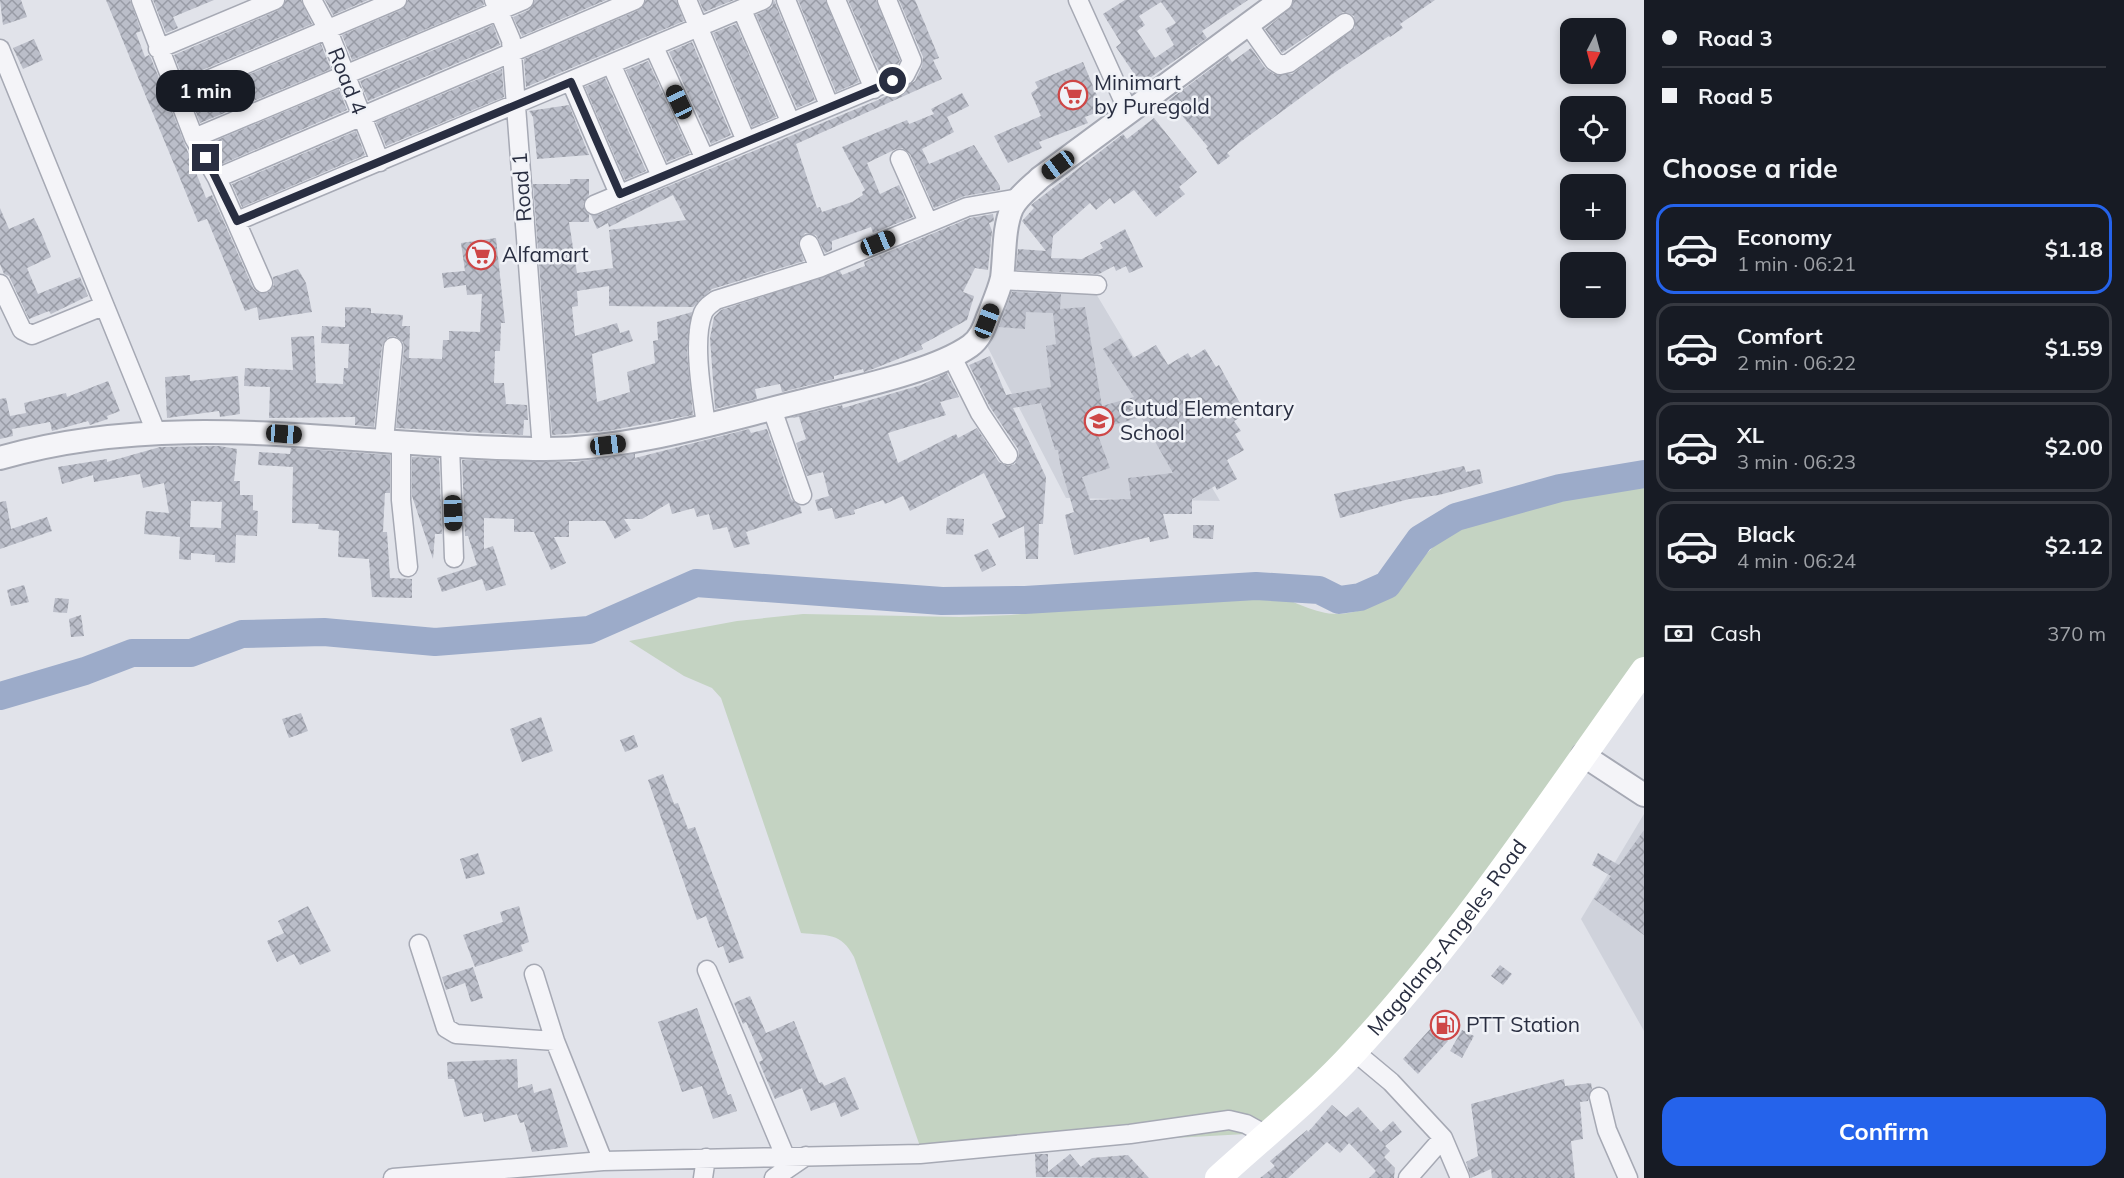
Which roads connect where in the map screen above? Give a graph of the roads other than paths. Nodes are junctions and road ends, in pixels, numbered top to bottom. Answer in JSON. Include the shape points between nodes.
{"nodes":[{"id":1,"x":275,"y":0,"type":"edge"},
{"id":2,"x":312,"y":0,"type":"edge"},
{"id":3,"x":397,"y":0,"type":"edge"},
{"id":4,"x":524,"y":0,"type":"edge"},
{"id":5,"x":635,"y":0,"type":"edge"},
{"id":6,"x":687,"y":0,"type":"edge"},
{"id":7,"x":764,"y":0,"type":"edge"},
{"id":8,"x":786,"y":0,"type":"edge"},
{"id":9,"x":836,"y":0,"type":"edge"},
{"id":10,"x":887,"y":0,"type":"edge"},
{"id":11,"x":1078,"y":0,"type":"edge"},
{"id":12,"x":1281,"y":0,"type":"edge"},
{"id":13,"x":146,"y":2,"type":"edge"},
{"id":14,"x":496,"y":6,"type":"edge"},
{"id":15,"x":742,"y":10,"type":"junction"},
{"id":16,"x":1247,"y":23,"type":"junction"},
{"id":17,"x":1346,"y":23,"type":"dead end"},
{"id":18,"x":697,"y":27,"type":"junction"},
{"id":19,"x":327,"y":28,"type":"junction"},
{"id":20,"x":654,"y":47,"type":"junction"},
{"id":21,"x":0,"y":49,"type":"edge"},
{"id":22,"x":158,"y":49,"type":"junction"},
{"id":23,"x":511,"y":54,"type":"junction"},
{"id":24,"x":612,"y":66,"type":"junction"},
{"id":25,"x":345,"y":76,"type":"junction"},
{"id":26,"x":571,"y":82,"type":"junction"},
{"id":27,"x":874,"y":89,"type":"junction"},
{"id":28,"x":177,"y":93,"type":"junction"},
{"id":29,"x":517,"y":104,"type":"junction"},
{"id":30,"x":829,"y":105,"type":"junction"},
{"id":31,"x":1130,"y":113,"type":"junction"},
{"id":32,"x":362,"y":117,"type":"junction"},
{"id":33,"x":790,"y":121,"type":"junction"},
{"id":34,"x":194,"y":138,"type":"junction"},
{"id":35,"x":746,"y":141,"type":"junction"},
{"id":36,"x":704,"y":157,"type":"junction"},
{"id":37,"x":900,"y":159,"type":"dead end"},
{"id":38,"x":380,"y":162,"type":"junction"},
{"id":39,"x":661,"y":176,"type":"junction"},
{"id":40,"x":217,"y":178,"type":"junction"},
{"id":41,"x":620,"y":194,"type":"junction"},
{"id":42,"x":1019,"y":198,"type":"junction"},
{"id":43,"x":594,"y":205,"type":"dead end"},
{"id":44,"x":237,"y":221,"type":"junction"},
{"id":45,"x":928,"y":222,"type":"junction"},
{"id":46,"x":809,"y":244,"type":"dead end"},
{"id":47,"x":819,"y":268,"type":"junction"},
{"id":48,"x":1001,"y":280,"type":"junction"},
{"id":49,"x":263,"y":283,"type":"dead end"},
{"id":50,"x":0,"y":284,"type":"edge"},
{"id":51,"x":1097,"y":285,"type":"dead end"},
{"id":52,"x":103,"y":306,"type":"junction"},
{"id":53,"x":393,"y":347,"type":"dead end"},
{"id":54,"x":952,"y":357,"type":"junction"},
{"id":55,"x":772,"y":408,"type":"junction"},
{"id":56,"x":706,"y":424,"type":"junction"},
{"id":57,"x":156,"y":432,"type":"junction"},
{"id":58,"x":392,"y":440,"type":"junction"},
{"id":59,"x":450,"y":446,"type":"junction"},
{"id":60,"x":542,"y":449,"type":"junction"},
{"id":61,"x":1008,"y":454,"type":"dead end"},
{"id":62,"x":0,"y":458,"type":"edge"},
{"id":63,"x":802,"y":495,"type":"dead end"},
{"id":64,"x":454,"y":558,"type":"dead end"},
{"id":65,"x":408,"y":567,"type":"dead end"},
{"id":66,"x":1644,"y":670,"type":"edge"},
{"id":67,"x":1583,"y":755,"type":"junction"},
{"id":68,"x":1644,"y":795,"type":"edge"},
{"id":69,"x":419,"y":944,"type":"dead end"},
{"id":70,"x":707,"y":970,"type":"dead end"},
{"id":71,"x":534,"y":974,"type":"dead end"},
{"id":72,"x":555,"y":1041,"type":"junction"},
{"id":73,"x":1355,"y":1052,"type":"junction"},
{"id":74,"x":1599,"y":1097,"type":"dead end"},
{"id":75,"x":1266,"y":1135,"type":"junction"},
{"id":76,"x":1443,"y":1138,"type":"junction"},
{"id":77,"x":785,"y":1156,"type":"junction"},
{"id":78,"x":806,"y":1156,"type":"junction"},
{"id":79,"x":706,"y":1158,"type":"junction"},
{"id":80,"x":603,"y":1161,"type":"junction"},
{"id":81,"x":393,"y":1178,"type":"edge"},
{"id":82,"x":703,"y":1178,"type":"edge"},
{"id":83,"x":774,"y":1178,"type":"edge"},
{"id":84,"x":1218,"y":1178,"type":"edge"},
{"id":85,"x":1408,"y":1178,"type":"edge"},
{"id":86,"x":1460,"y":1178,"type":"edge"},
{"id":87,"x":1628,"y":1178,"type":"edge"}],
"edges":[{"from":1,"to":22,"type":"street"},
{"from":2,"to":19,"type":"street","name":"Road 4"},
{"from":3,"to":19,"type":"street"},
{"from":4,"to":14,"type":"street"},
{"from":5,"to":23,"type":"street"},
{"from":6,"to":18,"type":"street"},
{"from":7,"to":15,"type":"street"},
{"from":8,"to":30,"type":"street"},
{"from":9,"to":27,"type":"street"},
{"from":10,"to":27,"type":"street","via":[[912,61],[905,75]]},
{"from":11,"to":31,"type":"street"},
{"from":12,"to":16,"type":"street"},
{"from":13,"to":22,"type":"street"},
{"from":14,"to":23,"type":"street","name":"Road 1","via":[[511,40]]},
{"from":14,"to":25,"type":"street"},
{"from":15,"to":18,"type":"street"},
{"from":15,"to":33,"type":"street"},
{"from":16,"to":17,"type":"street","via":[[1274,61],[1285,65]]},
{"from":16,"to":31,"type":"street"},
{"from":18,"to":20,"type":"street"},
{"from":18,"to":35,"type":"street"},
{"from":19,"to":25,"type":"street","name":"Road 4"},
{"from":19,"to":28,"type":"street"},
{"from":20,"to":24,"type":"street"},
{"from":20,"to":36,"type":"street"},
{"from":21,"to":52,"type":"street"},
{"from":22,"to":28,"type":"street"},
{"from":23,"to":29,"type":"street","name":"Road 1"},
{"from":23,"to":32,"type":"street"},
{"from":24,"to":26,"type":"street"},
{"from":24,"to":39,"type":"street"},
{"from":25,"to":32,"type":"street","name":"Road 4"},
{"from":25,"to":34,"type":"street"},
{"from":26,"to":29,"type":"street"},
{"from":26,"to":41,"type":"street"},
{"from":27,"to":30,"type":"street"},
{"from":28,"to":34,"type":"street"},
{"from":29,"to":38,"type":"street"},
{"from":29,"to":60,"type":"street","name":"Road 1"},
{"from":30,"to":33,"type":"street"},
{"from":31,"to":42,"type":"street","via":[[1040,178]]},
{"from":32,"to":38,"type":"street","name":"Road 4"},
{"from":32,"to":40,"type":"street"},
{"from":33,"to":35,"type":"street"},
{"from":34,"to":40,"type":"street"},
{"from":35,"to":36,"type":"street"},
{"from":36,"to":39,"type":"street"},
{"from":37,"to":45,"type":"street"},
{"from":38,"to":44,"type":"street"},
{"from":39,"to":41,"type":"street"},
{"from":40,"to":44,"type":"street"},
{"from":41,"to":43,"type":"street"},
{"from":42,"to":45,"type":"street","via":[[967,207]]},
{"from":42,"to":48,"type":"street","via":[[1010,218]]},
{"from":44,"to":49,"type":"street"},
{"from":45,"to":47,"type":"street"},
{"from":46,"to":47,"type":"street"},
{"from":47,"to":56,"type":"street","via":[[716,300],[706,307],[699,340]]},
{"from":48,"to":51,"type":"street"},
{"from":48,"to":54,"type":"street","via":[[978,339]]},
{"from":50,"to":52,"type":"street","via":[[22,330],[32,335]]},
{"from":52,"to":57,"type":"street"},
{"from":53,"to":58,"type":"street"},
{"from":54,"to":55,"type":"street","via":[[868,385]]},
{"from":54,"to":61,"type":"street","via":[[980,413]]},
{"from":55,"to":56,"type":"street"},
{"from":55,"to":63,"type":"street"},
{"from":56,"to":60,"type":"street","via":[[622,444]]},
{"from":57,"to":58,"type":"street","via":[[240,431]]},
{"from":57,"to":62,"type":"street","via":[[103,436]]},
{"from":58,"to":59,"type":"street"},
{"from":58,"to":65,"type":"street"},
{"from":59,"to":60,"type":"street"},
{"from":59,"to":64,"type":"street"},
{"from":66,"to":67,"type":"main road","name":"Magalang-Angeles Road"},
{"from":67,"to":68,"type":"street"},
{"from":67,"to":73,"type":"main road","name":"Magalang-Angeles Road","via":[[1492,885],[1419,979]]},
{"from":69,"to":72,"type":"street","via":[[446,1028],[456,1034]]},
{"from":70,"to":77,"type":"street"},
{"from":71,"to":72,"type":"street"},
{"from":72,"to":80,"type":"street"},
{"from":73,"to":75,"type":"main road","name":"Magalang-Angeles Road"},
{"from":73,"to":76,"type":"street","via":[[1391,1082]]},
{"from":74,"to":87,"type":"street","via":[[1607,1130]]},
{"from":75,"to":78,"type":"street","via":[[1229,1120],[1130,1134],[920,1154]]},
{"from":75,"to":84,"type":"main road","name":"Magalang-Angeles Road"},
{"from":76,"to":85,"type":"street"},
{"from":76,"to":86,"type":"street"},
{"from":77,"to":78,"type":"street"},
{"from":77,"to":79,"type":"street"},
{"from":78,"to":83,"type":"street"},
{"from":79,"to":80,"type":"street"},
{"from":79,"to":82,"type":"street"},
{"from":80,"to":81,"type":"street"}]}
